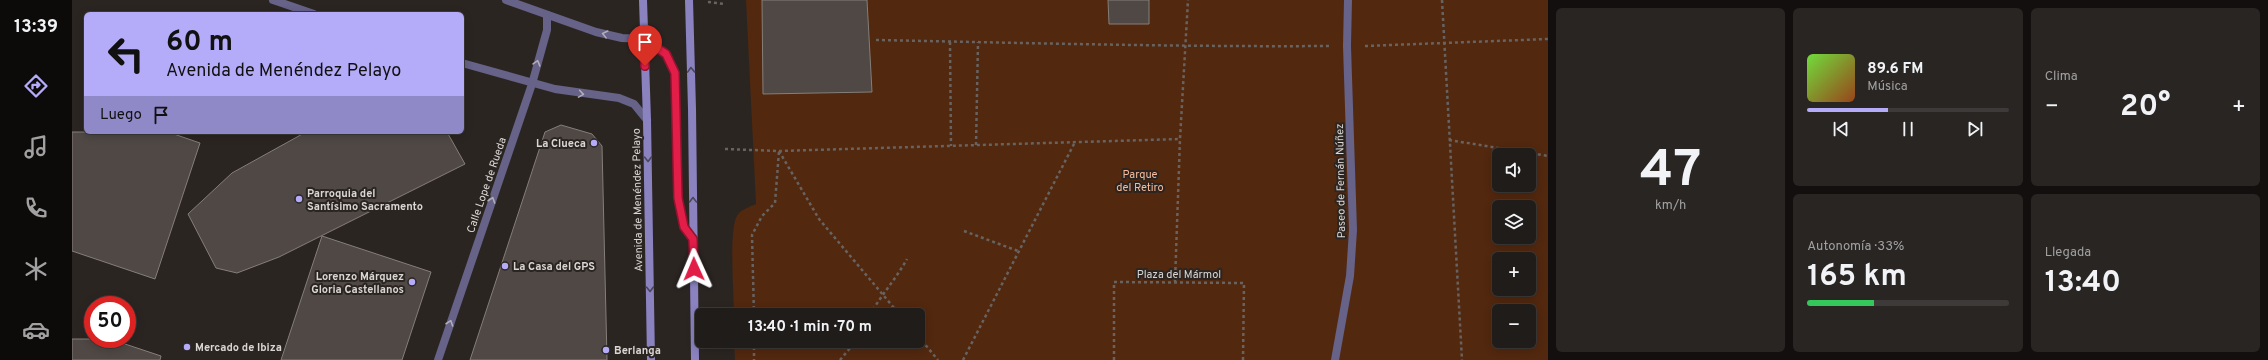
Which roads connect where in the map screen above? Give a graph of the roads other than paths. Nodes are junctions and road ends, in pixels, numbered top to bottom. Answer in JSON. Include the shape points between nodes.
{"nodes":[{"id":1,"x":273,"y":0,"type":"edge"},
{"id":2,"x":506,"y":0,"type":"edge"},
{"id":3,"x":643,"y":0,"type":"edge"},
{"id":4,"x":689,"y":0,"type":"edge"},
{"id":5,"x":1348,"y":0,"type":"edge"},
{"id":6,"x":308,"y":12,"type":"edge"},
{"id":7,"x":547,"y":15,"type":"junction"},
{"id":8,"x":644,"y":39,"type":"junction"},
{"id":9,"x":464,"y":64,"type":"edge"},
{"id":10,"x":532,"y":84,"type":"junction"},
{"id":11,"x":647,"y":120,"type":"junction"},
{"id":12,"x":693,"y":239,"type":"junction"},
{"id":13,"x":438,"y":360,"type":"edge"},
{"id":14,"x":651,"y":360,"type":"edge"},
{"id":15,"x":695,"y":360,"type":"edge"},
{"id":16,"x":1335,"y":360,"type":"edge"}],
"edges":[{"from":1,"to":6,"type":"street"},
{"from":2,"to":7,"type":"street"},
{"from":3,"to":8,"type":"main road","name":"Avenida de Menéndez Pelayo"},
{"from":12,"to":4,"type":"main road","one_way":true},
{"from":5,"to":16,"type":"street","name":"Paseo de Fernán Núñez","via":[[1346,46],[1353,230],[1350,276]]},
{"from":8,"to":7,"type":"street","one_way":true,"via":[[602,34]]},
{"from":10,"to":7,"type":"street","name":"Calle Lope de Rueda","one_way":true,"via":[[547,30]]},
{"from":8,"to":11,"type":"main road","name":"Avenida de Menéndez Pelayo"},
{"from":8,"to":12,"type":"street","via":[[666,54],[675,73],[678,198],[684,227]]},
{"from":9,"to":10,"type":"street"},
{"from":10,"to":11,"type":"street","one_way":true,"via":[[555,90],[619,98],[634,104]]},
{"from":13,"to":10,"type":"street","name":"Calle Lope de Rueda","one_way":true},
{"from":11,"to":14,"type":"main road","name":"Avenida de Menéndez Pelayo","one_way":true},
{"from":12,"to":15,"type":"main road"}]}
